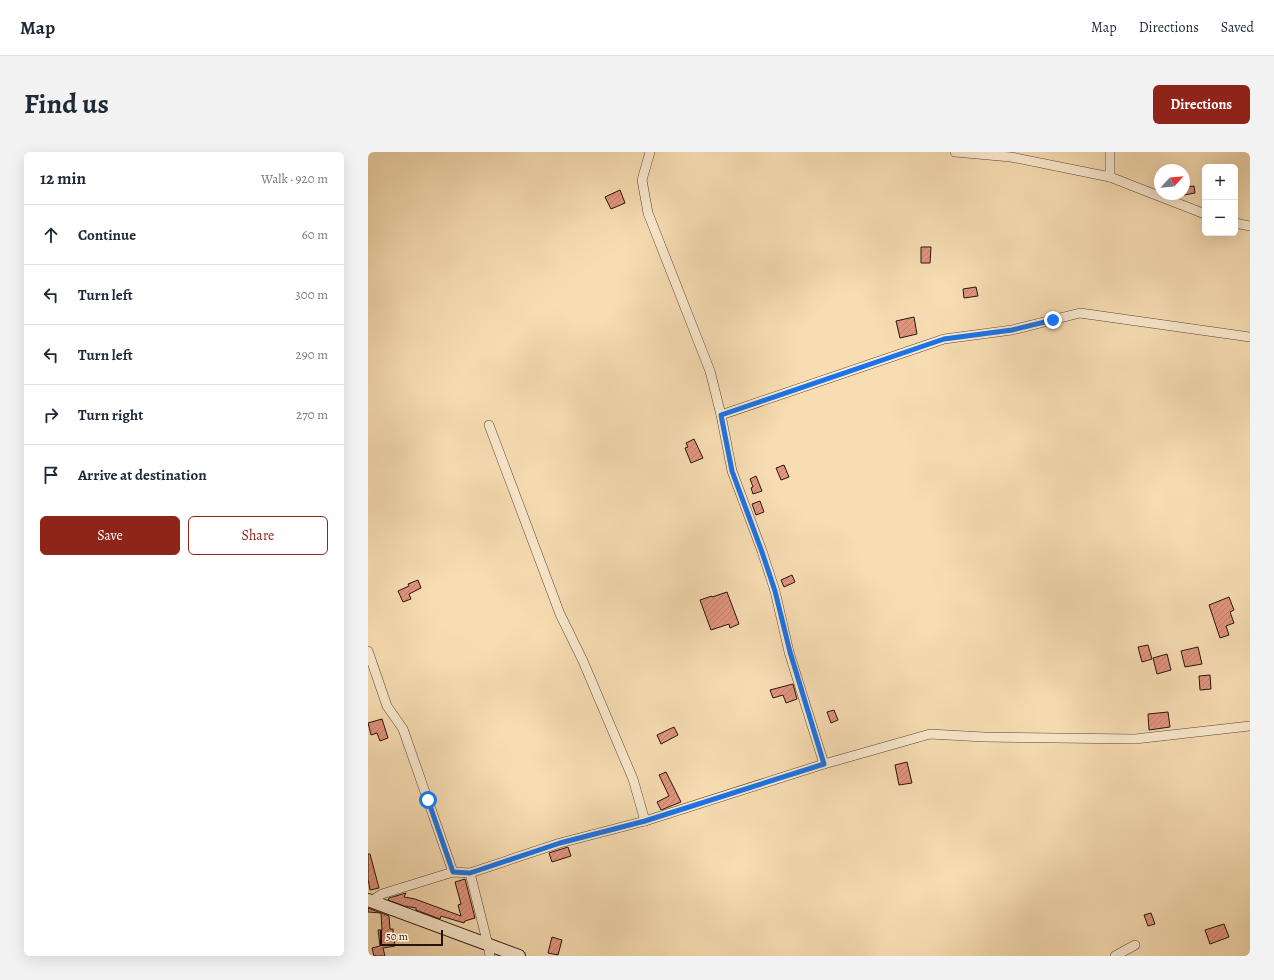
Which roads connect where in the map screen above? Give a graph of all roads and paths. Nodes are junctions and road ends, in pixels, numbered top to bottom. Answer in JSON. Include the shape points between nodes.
{"nodes":[{"id":1,"x":650,"y":152,"type":"edge"},
{"id":2,"x":955,"y":152,"type":"edge"},
{"id":3,"x":1110,"y":152,"type":"edge"},
{"id":4,"x":1110,"y":177,"type":"junction"},
{"id":5,"x":1202,"y":213,"type":"edge"},
{"id":6,"x":1238,"y":224,"type":"edge"},
{"id":7,"x":1250,"y":226,"type":"edge"},
{"id":8,"x":1250,"y":337,"type":"edge"},
{"id":9,"x":721,"y":415,"type":"junction"},
{"id":10,"x":489,"y":425,"type":"dead end"},
{"id":11,"x":368,"y":651,"type":"edge"},
{"id":12,"x":1250,"y":726,"type":"edge"},
{"id":13,"x":824,"y":764,"type":"junction"},
{"id":14,"x":645,"y":821,"type":"junction"},
{"id":15,"x":453,"y":872,"type":"junction"},
{"id":16,"x":470,"y":873,"type":"junction"},
{"id":17,"x":370,"y":900,"type":"edge"},
{"id":18,"x":1135,"y":945,"type":"dead end"},
{"id":19,"x":489,"y":950,"type":"edge"},
{"id":20,"x":519,"y":956,"type":"edge"},
{"id":21,"x":1115,"y":956,"type":"edge"}],
"edges":[{"from":1,"to":9,"type":"street","via":[[642,180],[648,212],[710,371]]},
{"from":2,"to":4,"type":"street","via":[[1011,157]]},
{"from":3,"to":4,"type":"street"},
{"from":4,"to":5,"type":"street"},
{"from":6,"to":7,"type":"street"},
{"from":8,"to":9,"type":"street","via":[[1080,313],[1012,330],[944,339]]},
{"from":9,"to":13,"type":"street","via":[[732,471],[775,591],[790,652]]},
{"from":10,"to":14,"type":"street","via":[[560,614],[583,661],[633,779]]},
{"from":11,"to":15,"type":"street","via":[[387,706],[403,729]]},
{"from":12,"to":13,"type":"street","via":[[1135,739],[930,734]]},
{"from":13,"to":14,"type":"street"},
{"from":14,"to":16,"type":"street","via":[[560,843]]},
{"from":15,"to":16,"type":"street"},
{"from":15,"to":17,"type":"street"},
{"from":16,"to":19,"type":"street"},
{"from":17,"to":19,"type":"main road"},
{"from":18,"to":21,"type":"street"},
{"from":19,"to":20,"type":"main road"}]}
